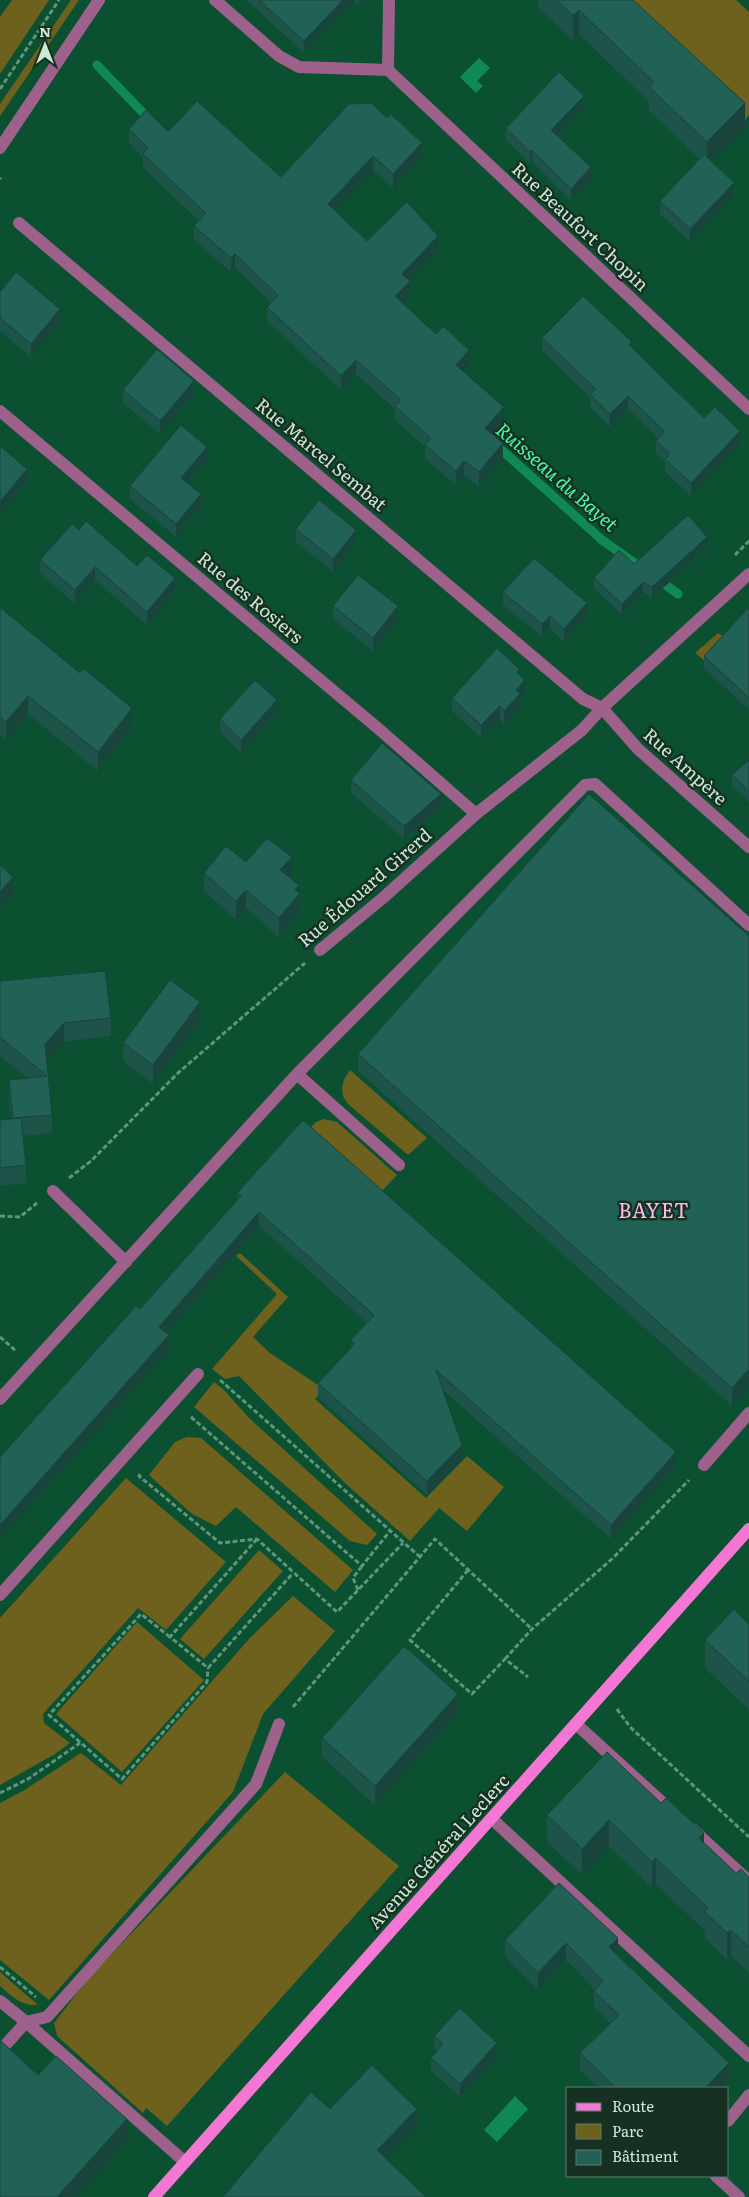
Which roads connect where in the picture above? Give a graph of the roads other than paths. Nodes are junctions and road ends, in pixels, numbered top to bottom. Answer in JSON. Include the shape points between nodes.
{"nodes":[{"id":1,"x":99,"y":0,"type":"edge"},
{"id":2,"x":216,"y":0,"type":"edge"},
{"id":3,"x":389,"y":0,"type":"edge"},
{"id":4,"x":388,"y":70,"type":"junction"},
{"id":5,"x":0,"y":148,"type":"edge"},
{"id":6,"x":20,"y":223,"type":"dead end"},
{"id":7,"x":749,"y":409,"type":"edge"},
{"id":8,"x":0,"y":410,"type":"edge"},
{"id":9,"x":749,"y":574,"type":"edge"},
{"id":10,"x":602,"y":708,"type":"junction"},
{"id":11,"x":476,"y":814,"type":"junction"},
{"id":12,"x":749,"y":847,"type":"edge"},
{"id":13,"x":749,"y":925,"type":"edge"},
{"id":14,"x":320,"y":950,"type":"road end"},
{"id":15,"x":297,"y":1074,"type":"junction"},
{"id":16,"x":399,"y":1165,"type":"dead end"},
{"id":17,"x":53,"y":1190,"type":"road end"},
{"id":18,"x":126,"y":1262,"type":"junction"},
{"id":19,"x":198,"y":1374,"type":"road end"},
{"id":20,"x":0,"y":1399,"type":"edge"},
{"id":21,"x":749,"y":1413,"type":"edge"},
{"id":22,"x":704,"y":1465,"type":"road end"},
{"id":23,"x":747,"y":1536,"type":"edge"},
{"id":24,"x":0,"y":1595,"type":"edge"},
{"id":25,"x":279,"y":1724,"type":"road end"},
{"id":26,"x":576,"y":1724,"type":"junction"},
{"id":27,"x":492,"y":1819,"type":"junction"},
{"id":28,"x":749,"y":1881,"type":"edge"},
{"id":29,"x":0,"y":2001,"type":"edge"},
{"id":30,"x":26,"y":2022,"type":"junction"},
{"id":31,"x":0,"y":2051,"type":"edge"},
{"id":32,"x":749,"y":2056,"type":"edge"},
{"id":33,"x":749,"y":2095,"type":"edge"},
{"id":34,"x":729,"y":2120,"type":"edge"},
{"id":35,"x":185,"y":2162,"type":"junction"},
{"id":36,"x":717,"y":2177,"type":"edge"},
{"id":37,"x":154,"y":2197,"type":"edge"},
{"id":38,"x":738,"y":2197,"type":"edge"}],
"edges":[{"from":1,"to":5,"type":"street"},
{"from":2,"to":4,"type":"street","via":[[291,64],[299,67]]},
{"from":3,"to":4,"type":"street"},
{"from":4,"to":7,"type":"street","name":"Rue Beaufort Chopin"},
{"from":6,"to":10,"type":"street","name":"Rue Marcel Sembat","via":[[583,700]]},
{"from":8,"to":11,"type":"street","name":"Rue des Rosiers"},
{"from":9,"to":10,"type":"street","name":"Rue Édouard Girerd"},
{"from":10,"to":11,"type":"street","name":"Rue Édouard Girerd","via":[[582,730]]},
{"from":10,"to":12,"type":"street","name":"Rue Ampère","via":[[638,749]]},
{"from":11,"to":14,"type":"street","name":"Rue Édouard Girerd"},
{"from":13,"to":15,"type":"street","via":[[595,784],[584,785]]},
{"from":15,"to":16,"type":"street"},
{"from":15,"to":18,"type":"street"},
{"from":17,"to":18,"type":"street"},
{"from":18,"to":20,"type":"street"},
{"from":19,"to":24,"type":"street"},
{"from":21,"to":22,"type":"street"},
{"from":23,"to":26,"type":"main road","name":"Avenue Général Leclerc"},
{"from":25,"to":30,"type":"street","via":[[256,1784],[47,2017]]},
{"from":26,"to":27,"type":"main road","name":"Avenue Général Leclerc"},
{"from":26,"to":28,"type":"street"},
{"from":27,"to":32,"type":"street"},
{"from":27,"to":35,"type":"main road","name":"Avenue Général Leclerc"},
{"from":29,"to":30,"type":"street"},
{"from":30,"to":31,"type":"street"},
{"from":30,"to":35,"type":"street"},
{"from":33,"to":34,"type":"street"},
{"from":35,"to":37,"type":"main road","name":"Avenue Général Leclerc"},
{"from":36,"to":38,"type":"street"}]}
